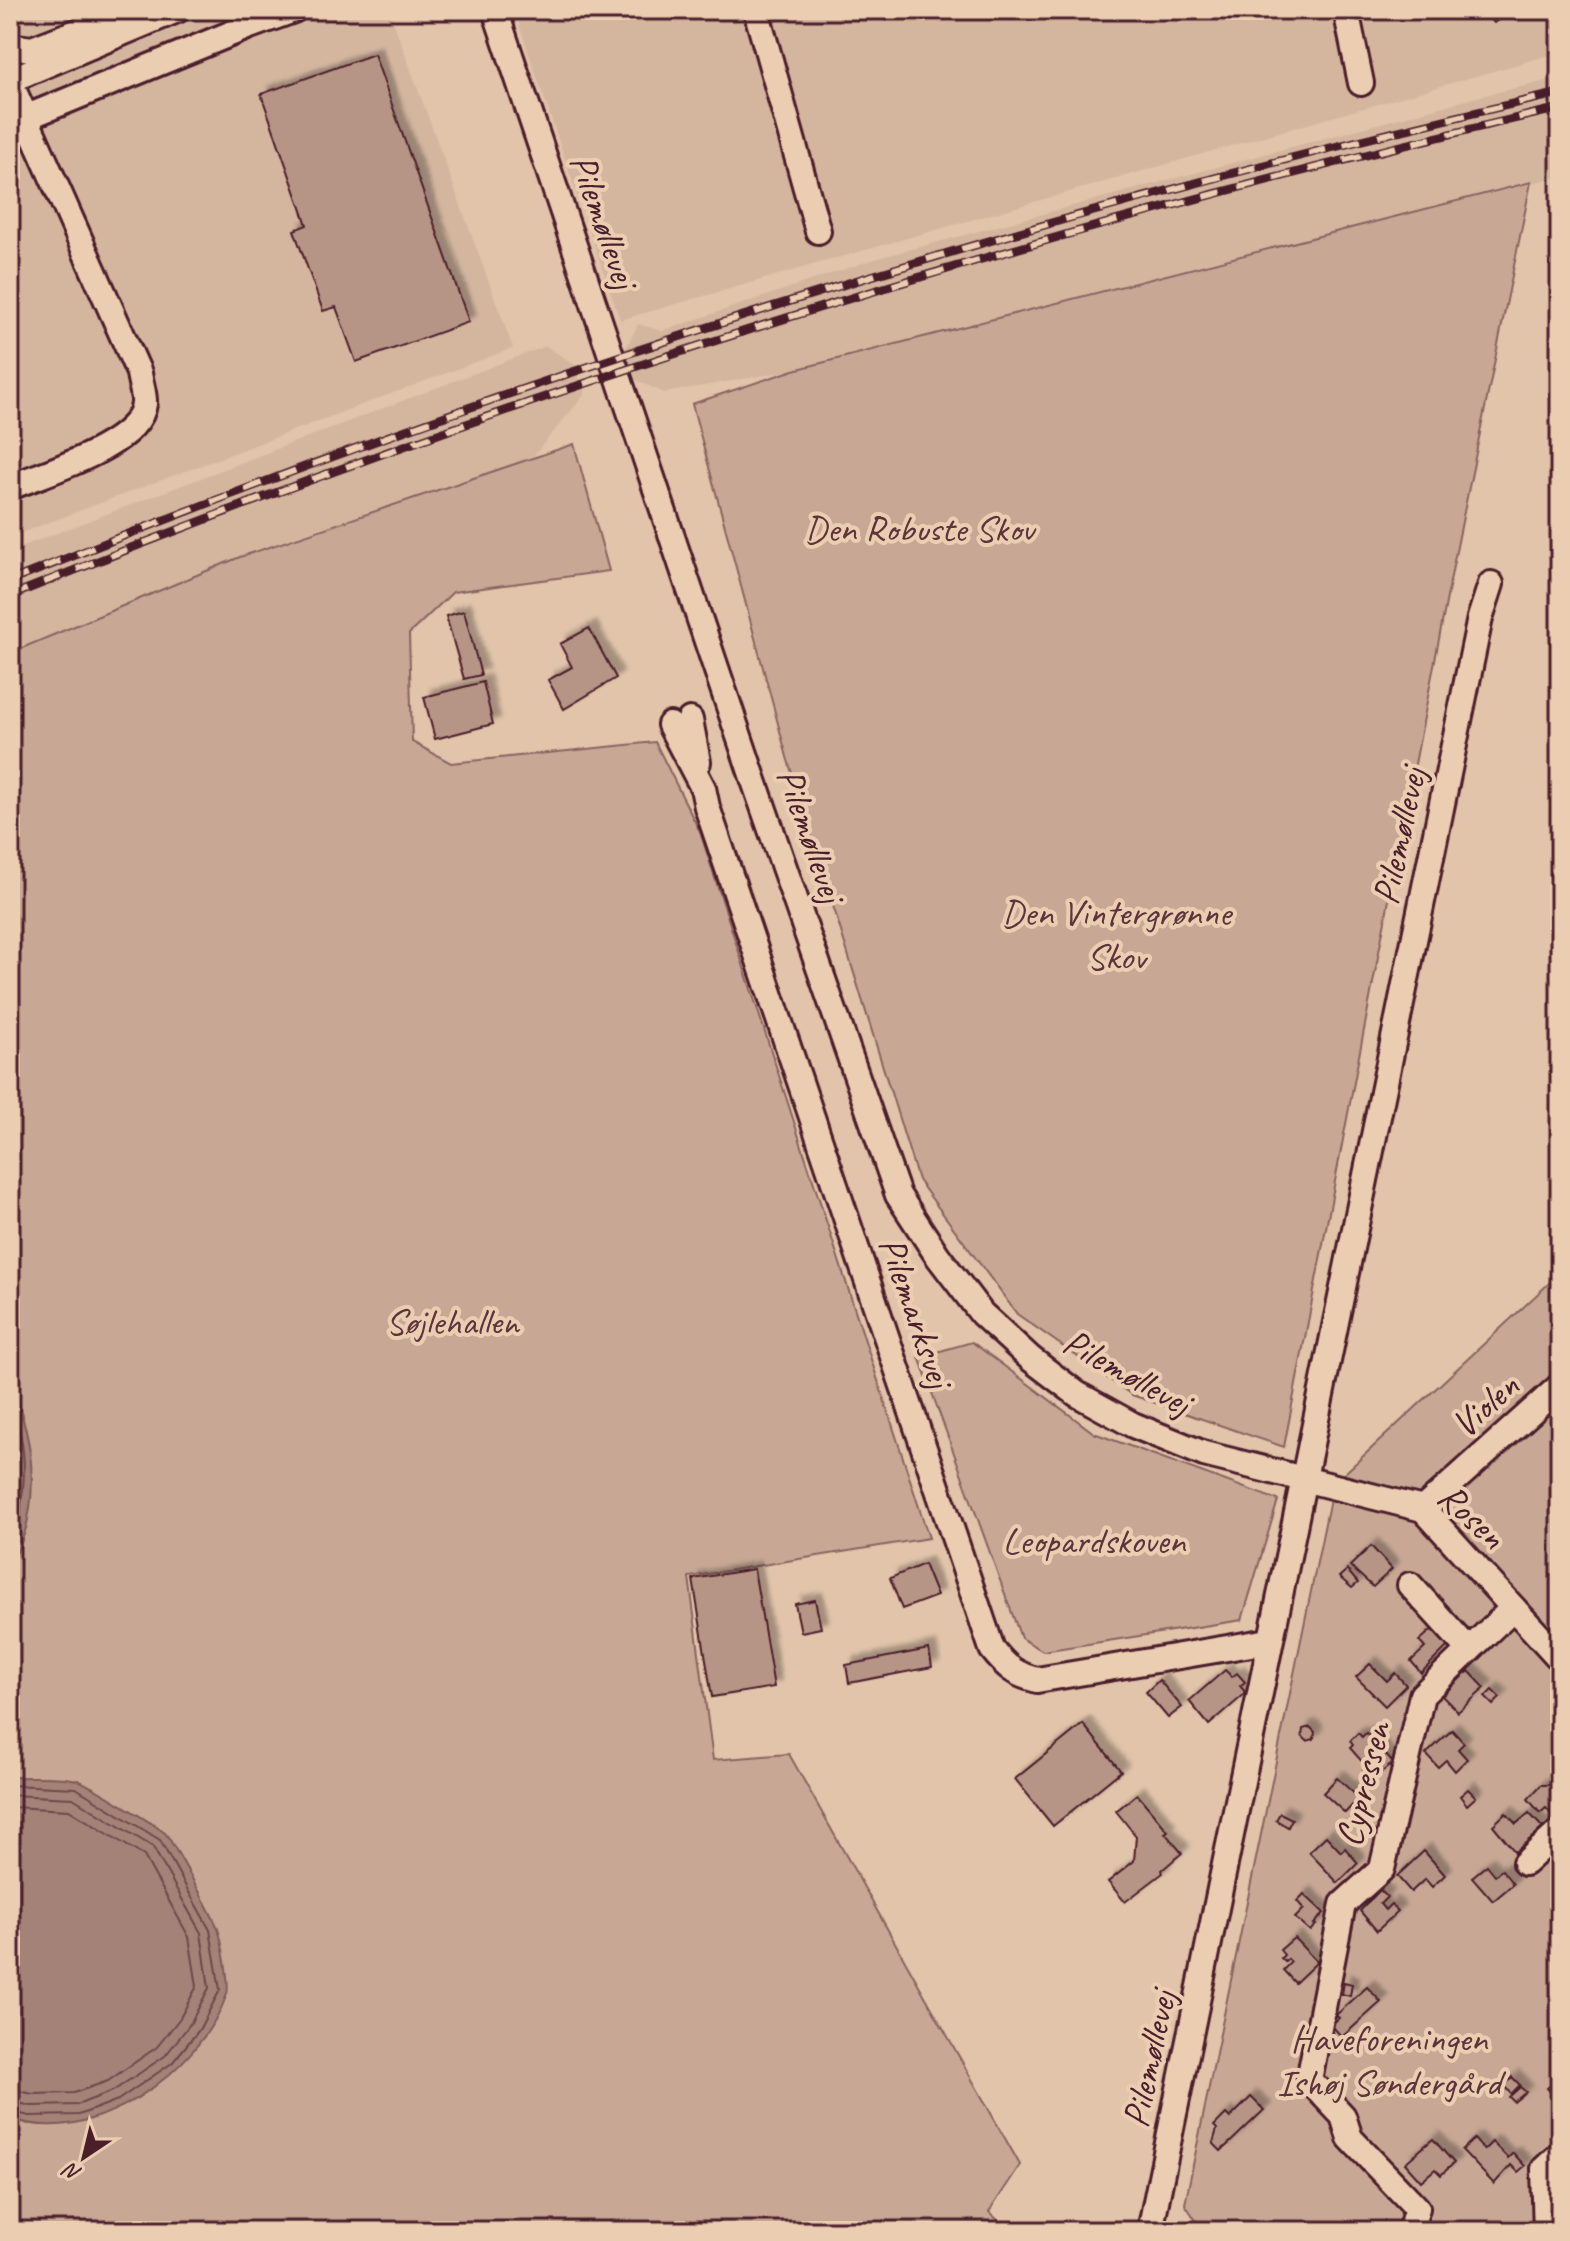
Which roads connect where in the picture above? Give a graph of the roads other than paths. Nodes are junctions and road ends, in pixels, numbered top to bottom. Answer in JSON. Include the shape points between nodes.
{"nodes":[{"id":1,"x":134,"y":10,"type":"edge"},
{"id":2,"x":177,"y":10,"type":"edge"},
{"id":3,"x":294,"y":10,"type":"edge"},
{"id":4,"x":495,"y":10,"type":"edge"},
{"id":5,"x":756,"y":10,"type":"edge"},
{"id":6,"x":1346,"y":10,"type":"edge"},
{"id":7,"x":10,"y":46,"type":"edge"},
{"id":8,"x":10,"y":81,"type":"edge"},
{"id":9,"x":1361,"y":83,"type":"dead end"},
{"id":10,"x":18,"y":120,"type":"edge"},
{"id":11,"x":818,"y":231,"type":"dead end"},
{"id":12,"x":10,"y":487,"type":"edge"},
{"id":13,"x":1491,"y":584,"type":"dead end"},
{"id":14,"x":680,"y":723,"type":"dead end"},
{"id":15,"x":1560,"y":1386,"type":"edge"},
{"id":16,"x":1305,"y":1479,"type":"junction"},
{"id":17,"x":1423,"y":1509,"type":"junction"},
{"id":18,"x":1410,"y":1585,"type":"dead end"},
{"id":19,"x":1513,"y":1608,"type":"junction"},
{"id":20,"x":1269,"y":1641,"type":"junction"},
{"id":21,"x":1469,"y":1650,"type":"junction"},
{"id":22,"x":1560,"y":1659,"type":"edge"},
{"id":23,"x":1560,"y":1831,"type":"edge"},
{"id":24,"x":1525,"y":1863,"type":"dead end"},
{"id":25,"x":1560,"y":2154,"type":"edge"},
{"id":26,"x":1150,"y":2231,"type":"edge"},
{"id":27,"x":1410,"y":2231,"type":"edge"},
{"id":28,"x":1546,"y":2231,"type":"edge"}],
"edges":[{"from":1,"to":7,"type":"street","via":[[32,49]]},
{"from":2,"to":8,"type":"street"},
{"from":3,"to":10,"type":"street"},
{"from":4,"to":16,"type":"street","name":"Pilemøllevej","via":[[898,1195],[982,1314],[1077,1394],[1133,1425],[1204,1454]]},
{"from":5,"to":11,"type":"street"},
{"from":6,"to":9,"type":"street"},
{"from":8,"to":10,"type":"street"},
{"from":10,"to":12,"type":"street","via":[[139,373],[144,405],[133,427],[111,445]]},
{"from":13,"to":16,"type":"street","name":"Pilemøllevej"},
{"from":14,"to":20,"type":"street","name":"Pilemarksvej","via":[[992,1649],[1019,1675],[1037,1680]]},
{"from":15,"to":17,"type":"street","name":"Violen"},
{"from":16,"to":17,"type":"street","name":"Rosen"},
{"from":16,"to":20,"type":"street","name":"Pilemøllevej"},
{"from":17,"to":19,"type":"street","name":"Rosen"},
{"from":18,"to":21,"type":"street"},
{"from":19,"to":21,"type":"street","name":"Cypressen"},
{"from":19,"to":22,"type":"street","name":"Rosen"},
{"from":20,"to":26,"type":"street","name":"Pilemøllevej"},
{"from":21,"to":27,"type":"street","name":"Cypressen","via":[[1422,1695],[1382,1869],[1343,1904],[1309,2080],[1343,2116],[1350,2138],[1417,2208]]},
{"from":23,"to":24,"type":"street"},
{"from":25,"to":28,"type":"street","via":[[1544,2169]]}]}
